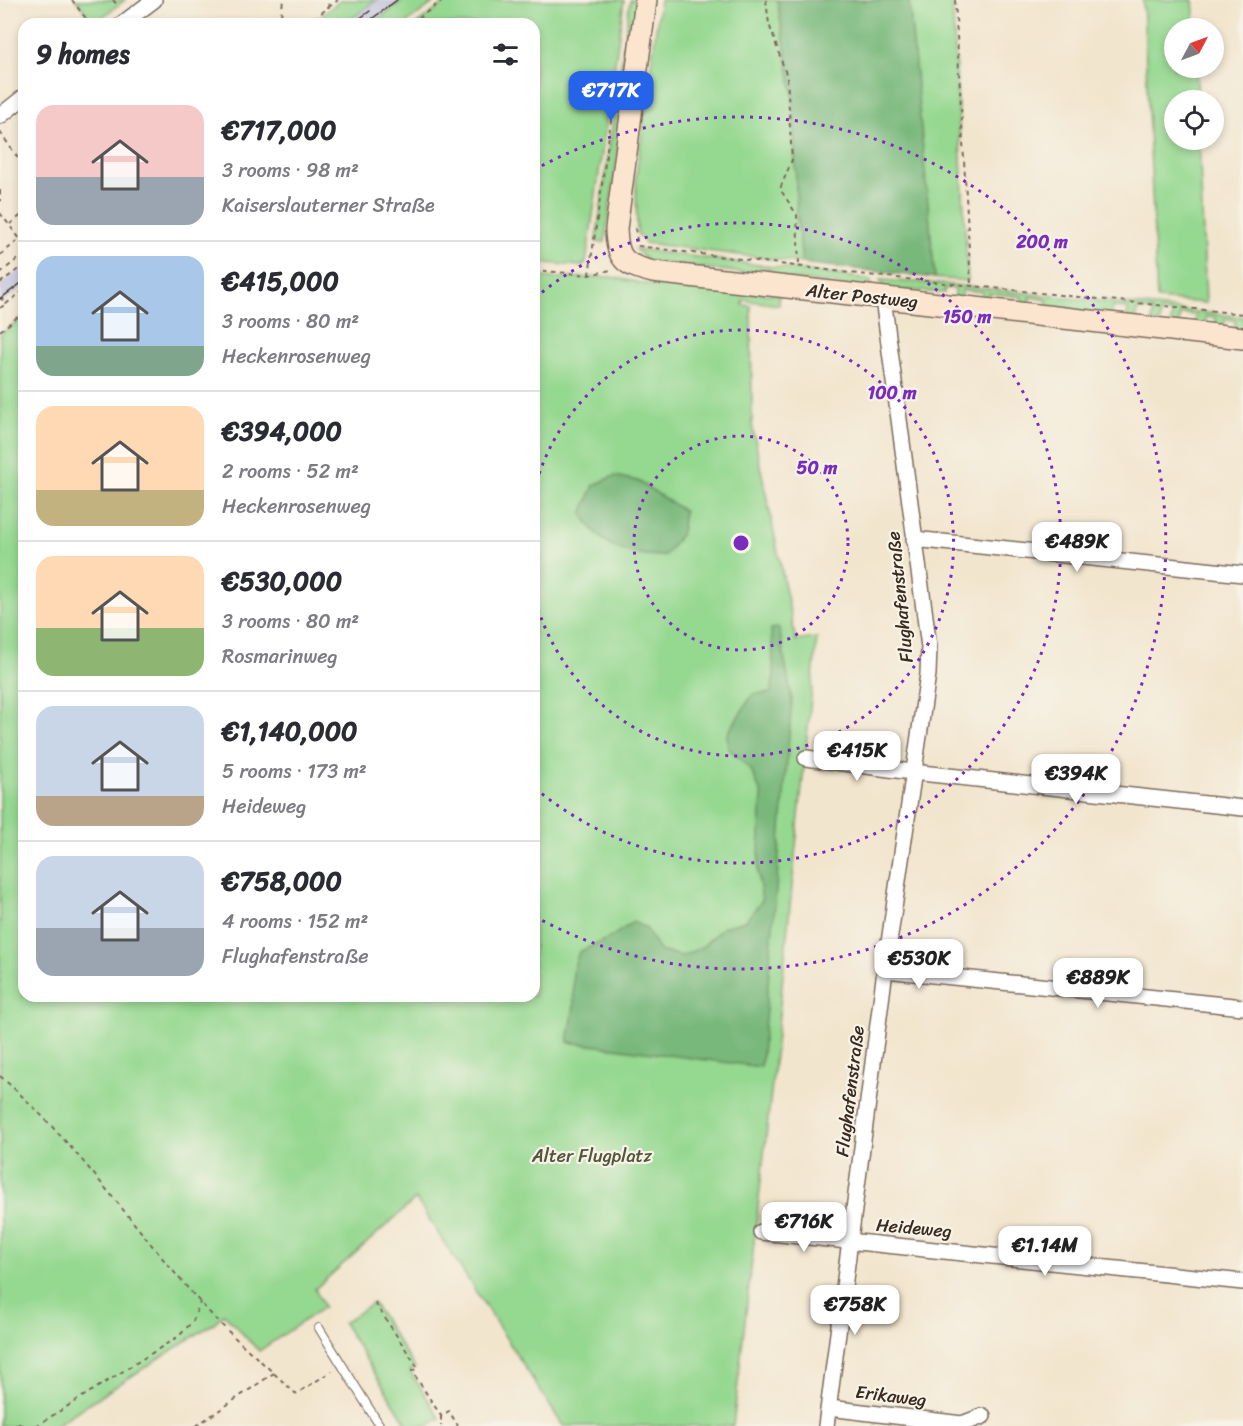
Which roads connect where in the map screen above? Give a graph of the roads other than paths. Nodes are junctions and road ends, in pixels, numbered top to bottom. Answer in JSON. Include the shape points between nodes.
{"nodes":[{"id":1,"x":154,"y":0,"type":"edge"},
{"id":2,"x":646,"y":0,"type":"edge"},
{"id":3,"x":130,"y":18,"type":"edge"},
{"id":4,"x":18,"y":102,"type":"edge"},
{"id":5,"x":0,"y":116,"type":"edge"},
{"id":6,"x":883,"y":298,"type":"junction"},
{"id":7,"x":1243,"y":338,"type":"edge"},
{"id":8,"x":914,"y":539,"type":"junction"},
{"id":9,"x":1243,"y":574,"type":"edge"},
{"id":10,"x":806,"y":758,"type":"dead end"},
{"id":11,"x":912,"y":772,"type":"junction"},
{"id":12,"x":1243,"y":808,"type":"edge"},
{"id":13,"x":885,"y":970,"type":"junction"},
{"id":14,"x":1243,"y":1007,"type":"edge"},
{"id":15,"x":761,"y":1232,"type":"dead end"},
{"id":16,"x":851,"y":1241,"type":"junction"},
{"id":17,"x":1243,"y":1282,"type":"edge"},
{"id":18,"x":319,"y":1328,"type":"dead end"},
{"id":19,"x":829,"y":1408,"type":"junction"},
{"id":20,"x":983,"y":1416,"type":"dead end"},
{"id":21,"x":380,"y":1426,"type":"edge"},
{"id":22,"x":826,"y":1426,"type":"edge"}],
"edges":[{"from":1,"to":3,"type":"street"},
{"from":2,"to":6,"type":"main road","name":"Alter Postweg","via":[[616,229],[621,253],[653,272]]},
{"from":4,"to":5,"type":"street"},
{"from":6,"to":7,"type":"main road","name":"Alter Postweg"},
{"from":6,"to":8,"type":"street","name":"Flughafenstraße"},
{"from":8,"to":9,"type":"street"},
{"from":8,"to":11,"type":"street","name":"Flughafenstraße","via":[[928,674]]},
{"from":10,"to":11,"type":"street"},
{"from":11,"to":12,"type":"street"},
{"from":11,"to":13,"type":"street","name":"Flughafenstraße"},
{"from":13,"to":14,"type":"street"},
{"from":13,"to":16,"type":"street","name":"Flughafenstraße"},
{"from":15,"to":16,"type":"street","name":"Heideweg"},
{"from":16,"to":17,"type":"street","name":"Heideweg"},
{"from":16,"to":19,"type":"street","name":"Flughafenstraße"},
{"from":18,"to":21,"type":"lane"},
{"from":19,"to":20,"type":"street","name":"Erikaweg","via":[[962,1424]]},
{"from":19,"to":22,"type":"street","name":"Flughafenstraße"}]}
